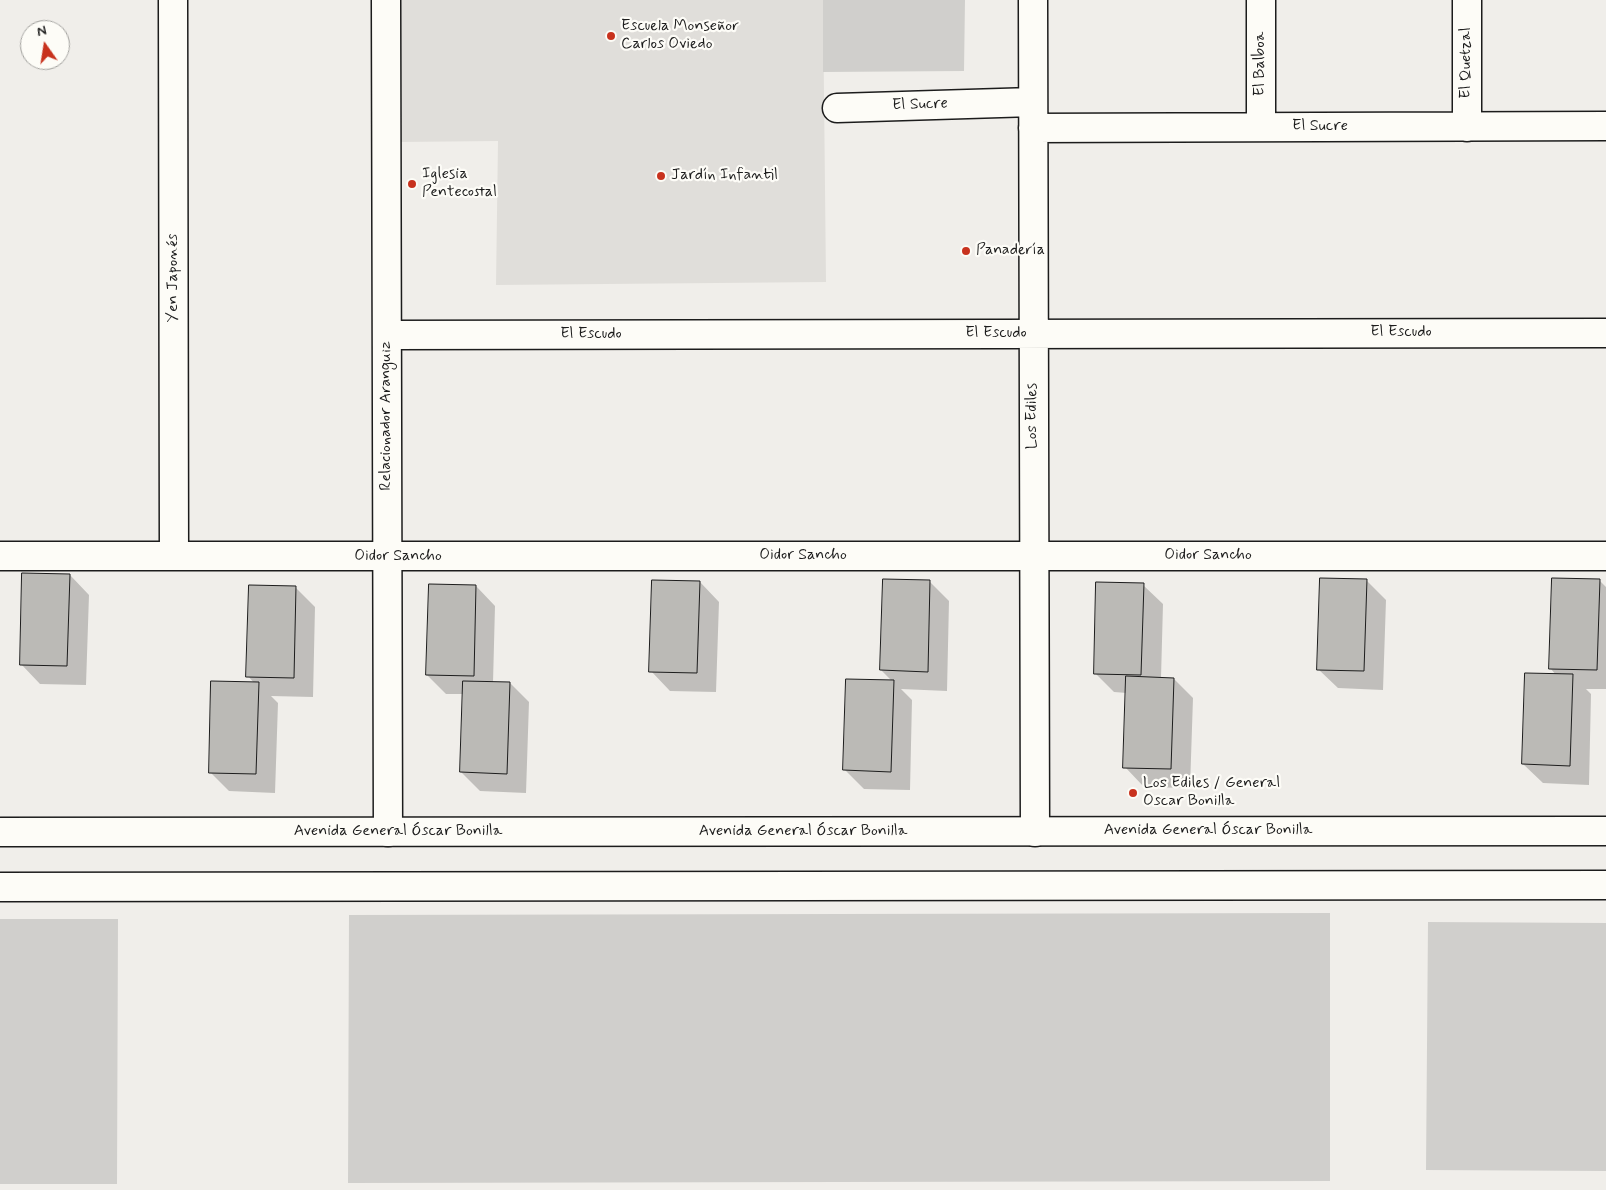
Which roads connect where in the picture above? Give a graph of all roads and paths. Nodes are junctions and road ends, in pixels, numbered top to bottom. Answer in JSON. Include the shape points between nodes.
{"nodes":[{"id":1,"x":174,"y":0,"type":"edge"},
{"id":2,"x":386,"y":0,"type":"edge"},
{"id":3,"x":1033,"y":0,"type":"edge"},
{"id":4,"x":1261,"y":0,"type":"edge"},
{"id":5,"x":1467,"y":0,"type":"edge"},
{"id":6,"x":836,"y":108,"type":"dead end"},
{"id":7,"x":1033,"y":115,"type":"junction"},
{"id":8,"x":1606,"y":126,"type":"edge"},
{"id":9,"x":1466,"y":127,"type":"junction"},
{"id":10,"x":1261,"y":128,"type":"junction"},
{"id":11,"x":1606,"y":333,"type":"edge"},
{"id":12,"x":1033,"y":334,"type":"junction"},
{"id":13,"x":387,"y":336,"type":"junction"},
{"id":14,"x":0,"y":556,"type":"edge"},
{"id":15,"x":174,"y":556,"type":"junction"},
{"id":16,"x":1033,"y":556,"type":"junction"},
{"id":17,"x":1606,"y":556,"type":"edge"},
{"id":18,"x":388,"y":557,"type":"junction"},
{"id":19,"x":1606,"y":831,"type":"edge"},
{"id":20,"x":0,"y":832,"type":"edge"},
{"id":21,"x":388,"y":832,"type":"junction"},
{"id":22,"x":1035,"y":832,"type":"junction"},
{"id":23,"x":1606,"y":885,"type":"edge"},
{"id":24,"x":0,"y":887,"type":"edge"}],
"edges":[{"from":1,"to":15,"type":"street","name":"Yen Japonés"},
{"from":2,"to":13,"type":"street","name":"Relacionador Aranguiz"},
{"from":3,"to":7,"type":"street","name":"Los Ediles"},
{"from":4,"to":10,"type":"street","name":"El Balboa"},
{"from":5,"to":9,"type":"street","name":"El Quetzal"},
{"from":6,"to":7,"type":"street","name":"El Sucre"},
{"from":7,"to":10,"type":"street","name":"El Sucre"},
{"from":7,"to":12,"type":"street","name":"Los Ediles"},
{"from":8,"to":9,"type":"street","name":"El Sucre"},
{"from":9,"to":10,"type":"street","name":"El Sucre"},
{"from":11,"to":12,"type":"street","name":"El Escudo"},
{"from":12,"to":13,"type":"street","name":"El Escudo"},
{"from":12,"to":16,"type":"street","name":"Los Ediles"},
{"from":13,"to":18,"type":"street","name":"Relacionador Aranguiz"},
{"from":14,"to":15,"type":"street","name":"Oidor Sancho"},
{"from":15,"to":18,"type":"street","name":"Oidor Sancho"},
{"from":16,"to":17,"type":"street","name":"Oidor Sancho"},
{"from":16,"to":18,"type":"street","name":"Oidor Sancho"},
{"from":16,"to":22,"type":"street","name":"Los Ediles"},
{"from":18,"to":21,"type":"street","name":"Relacionador Aranguiz"},
{"from":19,"to":22,"type":"street","name":"Avenida General Óscar Bonilla"},
{"from":20,"to":21,"type":"street","name":"Avenida General Óscar Bonilla"},
{"from":21,"to":22,"type":"street","name":"Avenida General Óscar Bonilla"},
{"from":23,"to":24,"type":"street"}]}
